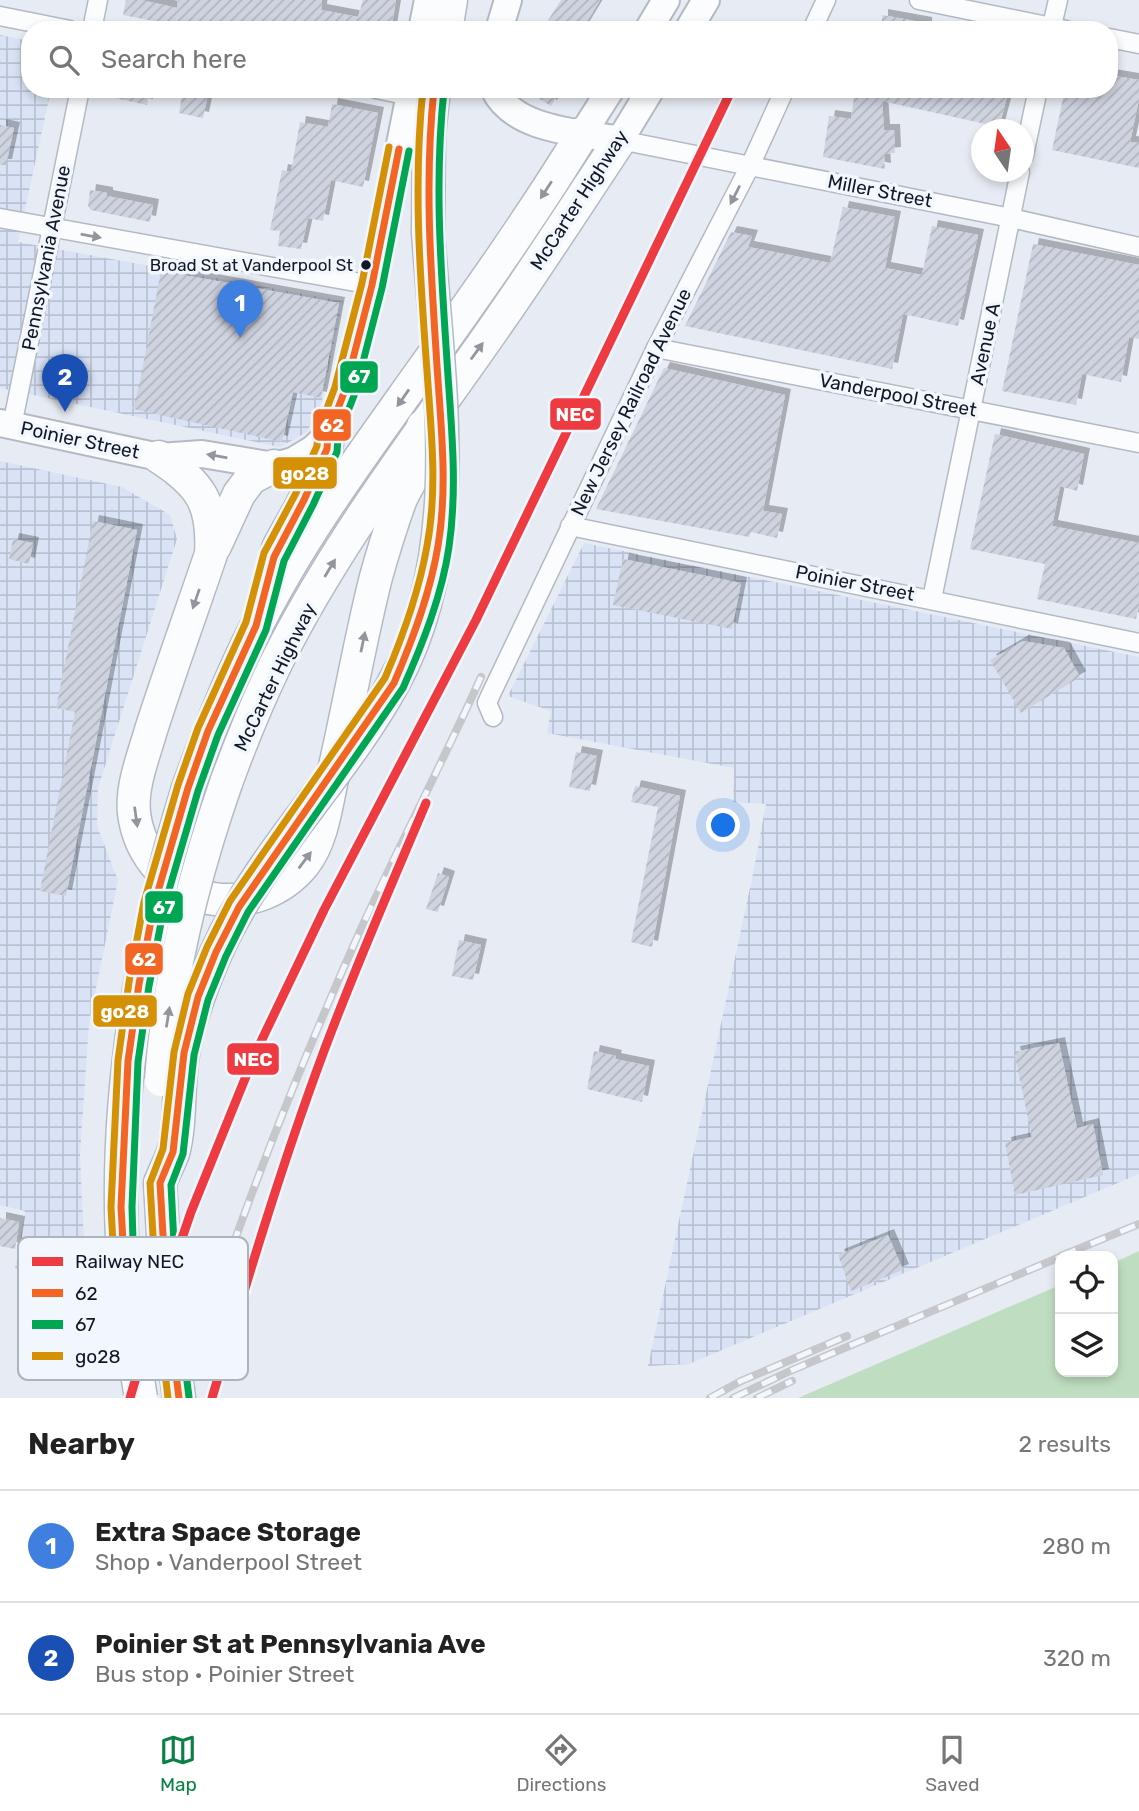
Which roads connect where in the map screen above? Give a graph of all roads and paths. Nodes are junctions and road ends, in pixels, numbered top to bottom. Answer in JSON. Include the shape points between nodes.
{"nodes":[{"id":1,"x":98,"y":0,"type":"edge"},
{"id":2,"x":428,"y":0,"type":"edge"},
{"id":3,"x":452,"y":0,"type":"edge"},
{"id":4,"x":509,"y":0,"type":"edge"},
{"id":5,"x":666,"y":0,"type":"edge"},
{"id":6,"x":706,"y":0,"type":"edge"},
{"id":7,"x":826,"y":0,"type":"edge"},
{"id":8,"x":919,"y":0,"type":"edge"},
{"id":9,"x":1058,"y":0,"type":"edge"},
{"id":10,"x":0,"y":16,"type":"edge"},
{"id":11,"x":25,"y":21,"type":"edge"},
{"id":12,"x":94,"y":21,"type":"edge"},
{"id":13,"x":424,"y":21,"type":"edge"},
{"id":14,"x":448,"y":21,"type":"edge"},
{"id":15,"x":502,"y":21,"type":"edge"},
{"id":16,"x":653,"y":21,"type":"edge"},
{"id":17,"x":693,"y":21,"type":"edge"},
{"id":18,"x":816,"y":21,"type":"edge"},
{"id":19,"x":1018,"y":21,"type":"edge"},
{"id":20,"x":1057,"y":21,"type":"edge"},
{"id":21,"x":1118,"y":40,"type":"edge"},
{"id":22,"x":1139,"y":44,"type":"edge"},
{"id":23,"x":78,"y":98,"type":"edge"},
{"id":24,"x":418,"y":98,"type":"edge"},
{"id":25,"x":420,"y":98,"type":"edge"},
{"id":26,"x":499,"y":98,"type":"edge"},
{"id":27,"x":605,"y":98,"type":"edge"},
{"id":28,"x":646,"y":98,"type":"edge"},
{"id":29,"x":781,"y":98,"type":"edge"},
{"id":30,"x":1036,"y":98,"type":"edge"},
{"id":31,"x":1032,"y":119,"type":"edge"},
{"id":32,"x":583,"y":133,"type":"junction"},
{"id":33,"x":620,"y":140,"type":"junction"},
{"id":34,"x":750,"y":166,"type":"junction"},
{"id":35,"x":1018,"y":182,"type":"edge"},
{"id":36,"x":0,"y":218,"type":"edge"},
{"id":37,"x":1011,"y":218,"type":"junction"},
{"id":38,"x":52,"y":229,"type":"junction"},
{"id":39,"x":1139,"y":247,"type":"edge"},
{"id":40,"x":372,"y":285,"type":"junction"},
{"id":41,"x":656,"y":348,"type":"junction"},
{"id":42,"x":971,"y":409,"type":"junction"},
{"id":43,"x":6,"y":425,"type":"edge"},
{"id":44,"x":423,"y":426,"type":"junction"},
{"id":45,"x":328,"y":435,"type":"junction"},
{"id":46,"x":1139,"y":443,"type":"edge"},
{"id":47,"x":159,"y":457,"type":"junction"},
{"id":48,"x":274,"y":466,"type":"junction"},
{"id":49,"x":570,"y":526,"type":"junction"},
{"id":50,"x":211,"y":555,"type":"junction"},
{"id":51,"x":932,"y":599,"type":"junction"},
{"id":52,"x":256,"y":626,"type":"junction"},
{"id":53,"x":1139,"y":643,"type":"edge"},
{"id":54,"x":493,"y":717,"type":"dead end"},
{"id":55,"x":160,"y":1183,"type":"junction"},
{"id":56,"x":123,"y":1237,"type":"edge"},
{"id":57,"x":163,"y":1237,"type":"edge"},
{"id":58,"x":138,"y":1380,"type":"edge"},
{"id":59,"x":177,"y":1380,"type":"edge"},
{"id":60,"x":141,"y":1398,"type":"edge"},
{"id":61,"x":179,"y":1398,"type":"edge"}],
"edges":[{"from":1,"to":12,"type":"street"},
{"from":2,"to":13,"type":"main road"},
{"from":3,"to":14,"type":"highway"},
{"from":4,"to":15,"type":"main road"},
{"from":5,"to":16,"type":"main road"},
{"from":6,"to":17,"type":"main road"},
{"from":7,"to":18,"type":"street"},
{"from":8,"to":19,"type":"street"},
{"from":9,"to":20,"type":"street"},
{"from":10,"to":11,"type":"street"},
{"from":21,"to":22,"type":"street"},
{"from":23,"to":38,"type":"street","name":"Pennsylvania Avenue"},
{"from":24,"to":40,"type":"main road"},
{"from":25,"to":55,"type":"highway","bridge":true,"via":[[429,134],[428,232],[443,501],[426,598],[394,683],[275,852],[216,952],[198,997],[184,1053],[173,1152]]},
{"from":26,"to":32,"type":"main road","via":[[512,113],[538,124]]},
{"from":27,"to":32,"type":"main road","name":"McCarter Highway"},
{"from":28,"to":33,"type":"main road","name":"McCarter Highway"},
{"from":29,"to":34,"type":"street","name":"New Jersey Railroad Avenue"},
{"from":30,"to":31,"type":"street"},
{"from":32,"to":33,"type":"main road"},
{"from":32,"to":52,"type":"highway","name":"McCarter Highway","one_way":true,"via":[[306,539]]},
{"from":33,"to":34,"type":"street","name":"Miller Street"},
{"from":44,"to":33,"type":"highway","name":"McCarter Highway","one_way":true},
{"from":34,"to":37,"type":"street","name":"Miller Street"},
{"from":34,"to":41,"type":"street","name":"New Jersey Railroad Avenue","one_way":true},
{"from":35,"to":37,"type":"street","name":"Avenue A"},
{"from":36,"to":38,"type":"street"},
{"from":37,"to":39,"type":"street","name":"Miller Street"},
{"from":37,"to":42,"type":"street","name":"Avenue A"},
{"from":38,"to":40,"type":"street","one_way":true},
{"from":38,"to":43,"type":"street","name":"Pennsylvania Avenue"},
{"from":40,"to":45,"type":"main road","via":[[345,390]]},
{"from":41,"to":42,"type":"street","name":"Vanderpool Street"},
{"from":41,"to":49,"type":"street","name":"New Jersey Railroad Avenue"},
{"from":42,"to":46,"type":"street","name":"Vanderpool Street"},
{"from":42,"to":51,"type":"street","name":"Avenue A"},
{"from":43,"to":47,"type":"main road","name":"Poinier Street"},
{"from":50,"to":44,"type":"highway","one_way":true,"via":[[147,744],[134,811],[149,857],[182,889],[228,901],[253,899],[273,890],[313,850],[376,577],[400,500],[415,472]]},
{"from":55,"to":44,"type":"highway","name":"McCarter Highway","one_way":true,"bridge":true,"via":[[156,1154],[169,1013],[188,916],[226,783],[289,637]]},
{"from":45,"to":48,"type":"main road","via":[[293,461]]},
{"from":45,"to":52,"type":"highway","via":[[323,459],[274,557]]},
{"from":48,"to":47,"type":"main road","name":"Poinier Street","one_way":true,"via":[[202,454]]},
{"from":47,"to":50,"type":"highway","via":[[178,469],[206,502],[213,526]]},
{"from":48,"to":50,"type":"highway","via":[[251,478],[239,494]]},
{"from":49,"to":51,"type":"street","name":"Poinier Street"},
{"from":49,"to":54,"type":"street","name":"New Jersey Railroad Avenue","via":[[487,703]]},
{"from":51,"to":53,"type":"street","name":"Poinier Street"},
{"from":52,"to":56,"type":"highway","name":"McCarter Highway","bridge":true,"via":[[208,732],[155,905],[127,1073]]},
{"from":55,"to":57,"type":"highway","name":"McCarter Highway"},
{"from":58,"to":60,"type":"highway","name":"McCarter Highway","bridge":true},
{"from":59,"to":61,"type":"highway","name":"McCarter Highway"}]}
